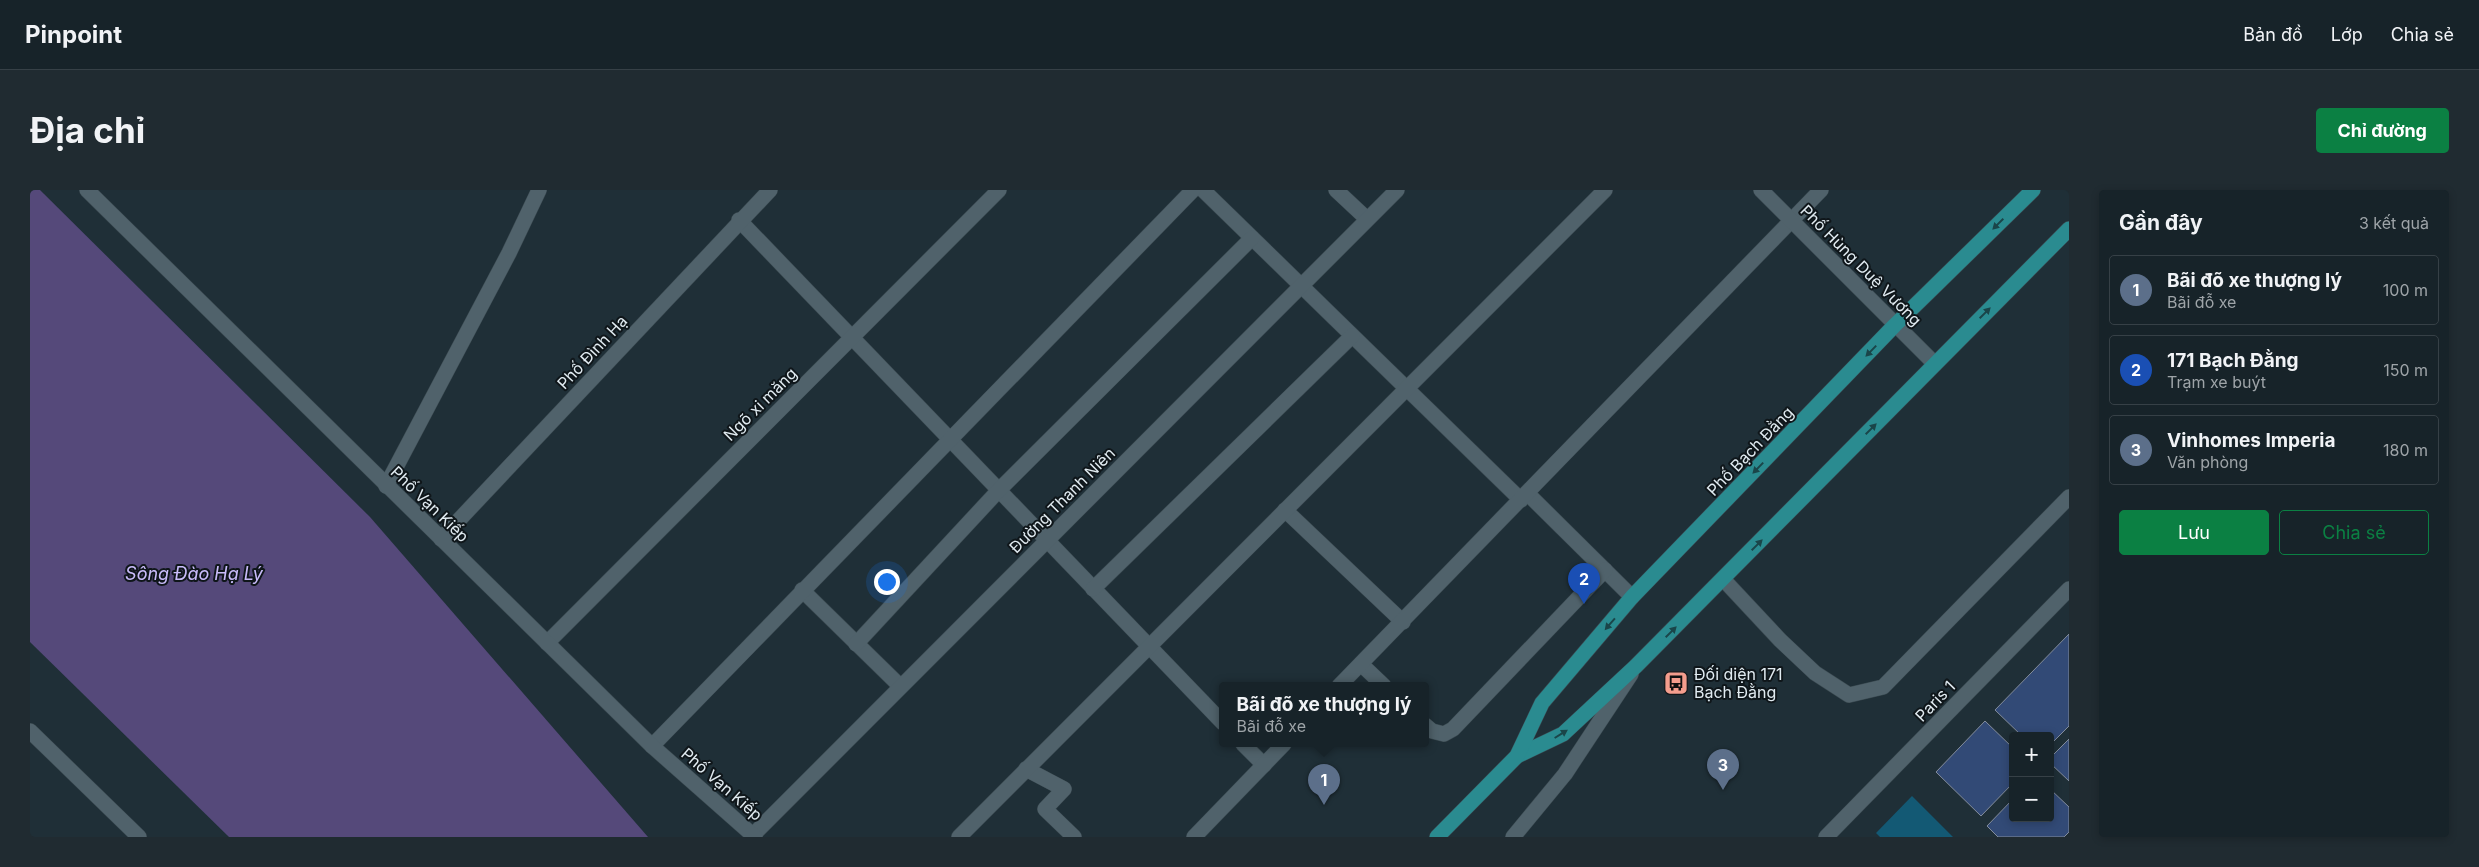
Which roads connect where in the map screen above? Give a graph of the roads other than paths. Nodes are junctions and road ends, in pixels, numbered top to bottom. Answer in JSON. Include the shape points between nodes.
{"nodes":[{"id":1,"x":87,"y":190,"type":"edge"},
{"id":2,"x":539,"y":190,"type":"edge"},
{"id":3,"x":770,"y":190,"type":"edge"},
{"id":4,"x":999,"y":190,"type":"edge"},
{"id":5,"x":1193,"y":190,"type":"edge"},
{"id":6,"x":1203,"y":190,"type":"edge"},
{"id":7,"x":1336,"y":190,"type":"edge"},
{"id":8,"x":1397,"y":190,"type":"edge"},
{"id":9,"x":1605,"y":190,"type":"edge"},
{"id":10,"x":1762,"y":190,"type":"edge"},
{"id":11,"x":1821,"y":190,"type":"edge"},
{"id":12,"x":2033,"y":190,"type":"edge"},
{"id":13,"x":1368,"y":219,"type":"junction"},
{"id":14,"x":739,"y":220,"type":"junction"},
{"id":15,"x":1792,"y":220,"type":"junction"},
{"id":16,"x":2069,"y":229,"type":"edge"},
{"id":17,"x":1252,"y":238,"type":"junction"},
{"id":18,"x":1301,"y":286,"type":"junction"},
{"id":19,"x":1896,"y":325,"type":"junction"},
{"id":20,"x":1352,"y":336,"type":"junction"},
{"id":21,"x":852,"y":337,"type":"junction"},
{"id":22,"x":1935,"y":364,"type":"junction"},
{"id":23,"x":1407,"y":388,"type":"junction"},
{"id":24,"x":949,"y":439,"type":"junction"},
{"id":25,"x":386,"y":486,"type":"junction"},
{"id":26,"x":998,"y":490,"type":"junction"},
{"id":27,"x":1524,"y":497,"type":"junction"},
{"id":28,"x":2069,"y":497,"type":"edge"},
{"id":29,"x":1285,"y":510,"type":"junction"},
{"id":30,"x":441,"y":539,"type":"junction"},
{"id":31,"x":1047,"y":540,"type":"junction"},
{"id":32,"x":1605,"y":570,"type":"junction"},
{"id":33,"x":1722,"y":580,"type":"junction"},
{"id":34,"x":1093,"y":589,"type":"junction"},
{"id":35,"x":2069,"y":589,"type":"edge"},
{"id":36,"x":802,"y":590,"type":"junction"},
{"id":37,"x":1632,"y":597,"type":"junction"},
{"id":38,"x":1403,"y":622,"type":"junction"},
{"id":39,"x":547,"y":643,"type":"junction"},
{"id":40,"x":856,"y":644,"type":"junction"},
{"id":41,"x":1148,"y":647,"type":"junction"},
{"id":42,"x":1361,"y":664,"type":"junction"},
{"id":43,"x":1636,"y":666,"type":"junction"},
{"id":44,"x":1344,"y":682,"type":"edge"},
{"id":45,"x":1380,"y":682,"type":"edge"},
{"id":46,"x":900,"y":686,"type":"junction"},
{"id":47,"x":1219,"y":719,"type":"edge"},
{"id":48,"x":1429,"y":728,"type":"edge"},
{"id":49,"x":30,"y":731,"type":"edge"},
{"id":50,"x":652,"y":746,"type":"junction"},
{"id":51,"x":1246,"y":747,"type":"edge"},
{"id":52,"x":1281,"y":747,"type":"edge"},
{"id":53,"x":1518,"y":756,"type":"junction"},
{"id":54,"x":1264,"y":765,"type":"junction"},
{"id":55,"x":1026,"y":769,"type":"junction"},
{"id":56,"x":754,"y":836,"type":"edge"},
{"id":57,"x":139,"y":837,"type":"edge"},
{"id":58,"x":959,"y":837,"type":"edge"},
{"id":59,"x":1074,"y":837,"type":"edge"},
{"id":60,"x":1194,"y":837,"type":"edge"},
{"id":61,"x":1437,"y":837,"type":"edge"},
{"id":62,"x":1513,"y":837,"type":"edge"},
{"id":63,"x":1826,"y":837,"type":"edge"}],
"edges":[{"from":1,"to":25,"type":"street","name":"Phố Vạn Kiếp"},
{"from":2,"to":25,"type":"street"},
{"from":3,"to":14,"type":"street","name":"Phố Đình Hạ"},
{"from":4,"to":21,"type":"street","name":"Ngõ xi măng"},
{"from":5,"to":24,"type":"street"},
{"from":6,"to":17,"type":"street"},
{"from":7,"to":13,"type":"street"},
{"from":8,"to":13,"type":"street","name":"Đường Thanh Niên"},
{"from":9,"to":23,"type":"street"},
{"from":10,"to":15,"type":"street","name":"Phố Hùng Duệ Vương"},
{"from":11,"to":15,"type":"street"},
{"from":12,"to":19,"type":"main road","name":"Phố Bạch Đằng","one_way":true},
{"from":13,"to":18,"type":"street","name":"Đường Thanh Niên"},
{"from":14,"to":21,"type":"street"},
{"from":14,"to":30,"type":"street","name":"Phố Đình Hạ"},
{"from":15,"to":19,"type":"street","name":"Phố Hùng Duệ Vương"},
{"from":15,"to":27,"type":"street"},
{"from":22,"to":16,"type":"main road","name":"Phố Bạch Đằng","one_way":true},
{"from":17,"to":18,"type":"street"},
{"from":17,"to":26,"type":"street"},
{"from":18,"to":20,"type":"street"},
{"from":18,"to":31,"type":"street","name":"Đường Thanh Niên"},
{"from":19,"to":22,"type":"street","name":"Phố Hùng Duệ Vương"},
{"from":19,"to":37,"type":"main road","name":"Phố Bạch Đằng","one_way":true},
{"from":20,"to":23,"type":"street"},
{"from":20,"to":34,"type":"street"},
{"from":21,"to":24,"type":"street"},
{"from":21,"to":39,"type":"street","name":"Ngõ xi măng"},
{"from":33,"to":22,"type":"main road","name":"Phố Bạch Đằng","one_way":true},
{"from":23,"to":27,"type":"street"},
{"from":23,"to":29,"type":"street"},
{"from":24,"to":26,"type":"street"},
{"from":24,"to":36,"type":"street"},
{"from":25,"to":30,"type":"street","name":"Phố Vạn Kiếp"},
{"from":26,"to":31,"type":"street"},
{"from":26,"to":40,"type":"street"},
{"from":27,"to":32,"type":"street"},
{"from":27,"to":38,"type":"street"},
{"from":28,"to":33,"type":"street","via":[[1883,687],[1849,695],[1815,673]]},
{"from":29,"to":38,"type":"street"},
{"from":29,"to":41,"type":"street"},
{"from":30,"to":39,"type":"street","name":"Phố Vạn Kiếp"},
{"from":31,"to":34,"type":"street"},
{"from":31,"to":46,"type":"street","name":"Đường Thanh Niên"},
{"from":32,"to":37,"type":"street"},
{"from":32,"to":48,"type":"street","via":[[1453,729],[1444,734]]},
{"from":43,"to":33,"type":"main road","name":"Phố Bạch Đằng","one_way":true},
{"from":34,"to":41,"type":"street"},
{"from":35,"to":63,"type":"street","name":"Paris 1"},
{"from":36,"to":40,"type":"street"},
{"from":36,"to":50,"type":"street"},
{"from":37,"to":53,"type":"main road","name":"Phố Bạch Đằng","one_way":true,"via":[[1542,703]]},
{"from":38,"to":42,"type":"street"},
{"from":39,"to":50,"type":"street","name":"Phố Vạn Kiếp"},
{"from":40,"to":46,"type":"street"},
{"from":41,"to":47,"type":"street"},
{"from":41,"to":55,"type":"street"},
{"from":42,"to":44,"type":"street"},
{"from":42,"to":45,"type":"street"},
{"from":53,"to":43,"type":"main road","name":"Phố Bạch Đằng","one_way":true,"via":[[1563,734]]},
{"from":43,"to":62,"type":"street","via":[[1565,774]]},
{"from":46,"to":56,"type":"street","name":"Đường Thanh Niên"},
{"from":49,"to":57,"type":"street"},
{"from":50,"to":56,"type":"street","name":"Phố Vạn Kiếp"},
{"from":51,"to":54,"type":"street"},
{"from":52,"to":54,"type":"street"},
{"from":53,"to":61,"type":"main road","name":"Phố Bạch Đằng"},
{"from":54,"to":60,"type":"street"},
{"from":55,"to":58,"type":"street"},
{"from":55,"to":59,"type":"street","via":[[1064,790],[1045,809]]}]}
